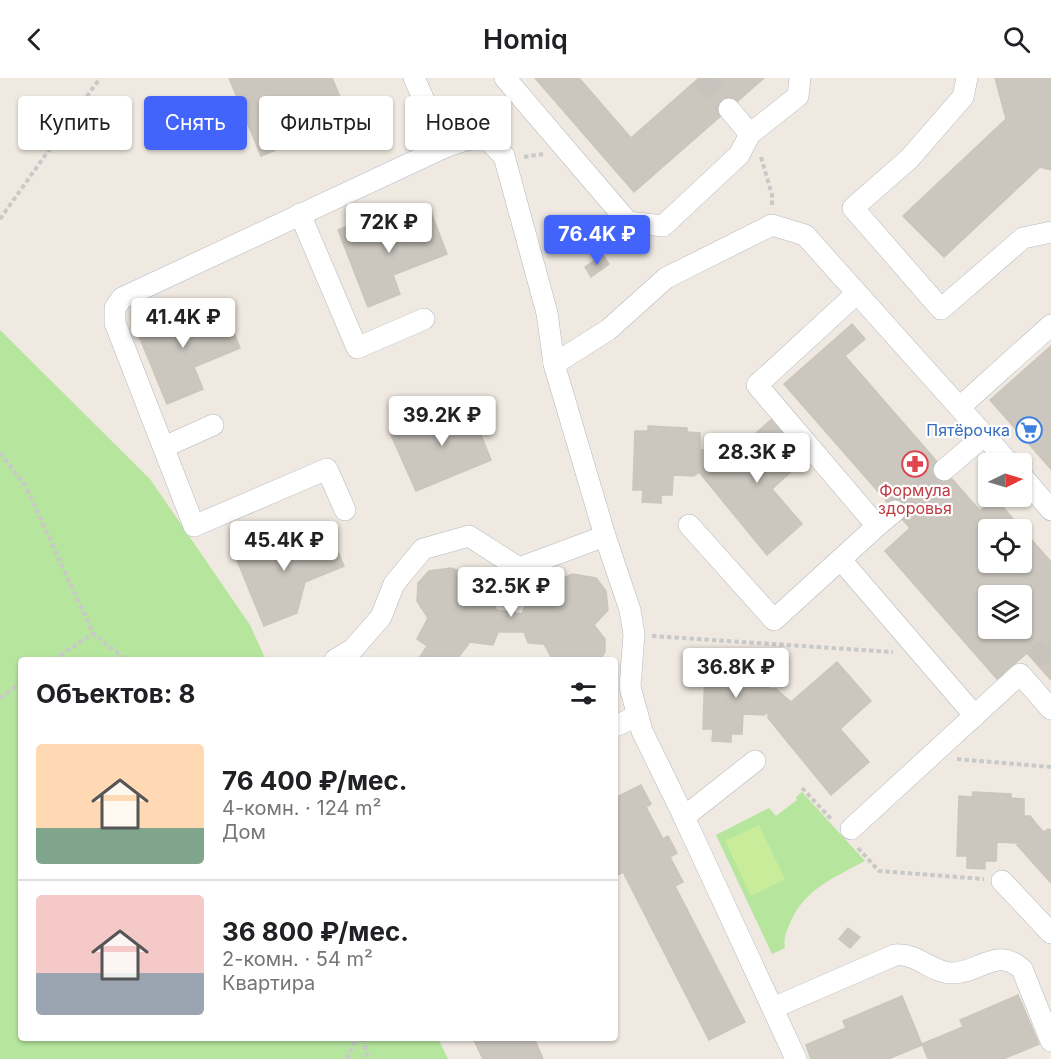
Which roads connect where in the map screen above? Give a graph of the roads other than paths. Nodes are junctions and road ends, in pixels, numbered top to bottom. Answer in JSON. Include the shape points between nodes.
{"nodes":[{"id":1,"x":414,"y":78,"type":"edge"},
{"id":2,"x":505,"y":78,"type":"edge"},
{"id":3,"x":800,"y":78,"type":"edge"},
{"id":4,"x":967,"y":78,"type":"edge"},
{"id":5,"x":422,"y":96,"type":"edge"},
{"id":6,"x":729,"y":109,"type":"tunnel mouth"},
{"id":7,"x":750,"y":134,"type":"junction"},
{"id":8,"x":439,"y":150,"type":"edge"},
{"id":9,"x":498,"y":150,"type":"edge"},
{"id":10,"x":300,"y":214,"type":"junction"},
{"id":11,"x":1051,"y":232,"type":"edge"},
{"id":12,"x":856,"y":294,"type":"junction"},
{"id":13,"x":424,"y":319,"type":"dead end"},
{"id":14,"x":1051,"y":325,"type":"edge"},
{"id":15,"x":554,"y":364,"type":"junction"},
{"id":16,"x":960,"y":407,"type":"junction"},
{"id":17,"x":213,"y":425,"type":"dead end"},
{"id":18,"x":985,"y":435,"type":"junction"},
{"id":19,"x":164,"y":447,"type":"junction"},
{"id":20,"x":1001,"y":453,"type":"edge"},
{"id":21,"x":944,"y":470,"type":"tunnel mouth"},
{"id":22,"x":1032,"y":488,"type":"edge"},
{"id":23,"x":345,"y":510,"type":"dead end"},
{"id":24,"x":1051,"y":510,"type":"edge"},
{"id":25,"x":895,"y":511,"type":"tunnel mouth"},
{"id":26,"x":689,"y":525,"type":"dead end"},
{"id":27,"x":877,"y":526,"type":"junction"},
{"id":28,"x":605,"y":536,"type":"junction"},
{"id":29,"x":842,"y":560,"type":"junction"},
{"id":30,"x":340,"y":657,"type":"edge"},
{"id":31,"x":623,"y":690,"type":"edge"},
{"id":32,"x":1051,"y":709,"type":"edge"},
{"id":33,"x":638,"y":716,"type":"junction"},
{"id":34,"x":975,"y":716,"type":"junction"},
{"id":35,"x":618,"y":725,"type":"edge"},
{"id":36,"x":756,"y":761,"type":"dead end"},
{"id":37,"x":684,"y":817,"type":"junction"},
{"id":38,"x":847,"y":832,"type":"road end"},
{"id":39,"x":1002,"y":880,"type":"road end"},
{"id":40,"x":1051,"y":933,"type":"edge"},
{"id":41,"x":773,"y":1008,"type":"junction"},
{"id":42,"x":1051,"y":1041,"type":"edge"},
{"id":43,"x":796,"y":1059,"type":"edge"}],
"edges":[{"from":1,"to":5,"type":"lane"},
{"from":2,"to":7,"type":"lane","via":[[628,222],[663,226],[739,155]]},
{"from":3,"to":7,"type":"lane","via":[[798,96]]},
{"from":4,"to":11,"type":"lane","via":[[963,97],[909,159],[853,208],[941,309],[1023,238]]},
{"from":6,"to":7,"type":"lane"},
{"from":8,"to":10,"type":"lane"},
{"from":9,"to":15,"type":"lane","via":[[504,156],[547,313]]},
{"from":10,"to":13,"type":"lane","via":[[357,348]]},
{"from":10,"to":19,"type":"lane","via":[[122,298],[115,308],[115,323]]},
{"from":12,"to":15,"type":"lane","via":[[805,236],[772,225],[666,278],[608,330]]},
{"from":12,"to":16,"type":"lane"},
{"from":12,"to":27,"type":"lane","via":[[757,385]]},
{"from":14,"to":16,"type":"lane"},
{"from":15,"to":28,"type":"lane"},
{"from":16,"to":18,"type":"lane"},
{"from":17,"to":19,"type":"lane"},
{"from":18,"to":20,"type":"lane"},
{"from":18,"to":21,"type":"lane"},
{"from":19,"to":23,"type":"lane","via":[[194,526],[327,469]]},
{"from":22,"to":24,"type":"lane"},
{"from":25,"to":27,"type":"lane"},
{"from":26,"to":29,"type":"lane","via":[[774,620]]},
{"from":27,"to":29,"type":"lane"},
{"from":28,"to":30,"type":"lane","via":[[519,568],[469,536],[423,549],[394,584],[381,617],[353,649]]},
{"from":28,"to":31,"type":"lane","via":[[630,610],[633,634]]},
{"from":29,"to":34,"type":"lane"},
{"from":31,"to":33,"type":"lane"},
{"from":32,"to":34,"type":"lane","via":[[1026,667]]},
{"from":33,"to":35,"type":"lane"},
{"from":33,"to":37,"type":"lane"},
{"from":34,"to":38,"type":"lane"},
{"from":36,"to":37,"type":"lane"},
{"from":37,"to":41,"type":"lane"},
{"from":39,"to":40,"type":"lane"},
{"from":41,"to":42,"type":"lane","via":[[895,955],[905,954],[951,973],[1005,959],[1022,969]]},
{"from":41,"to":43,"type":"lane"}]}
